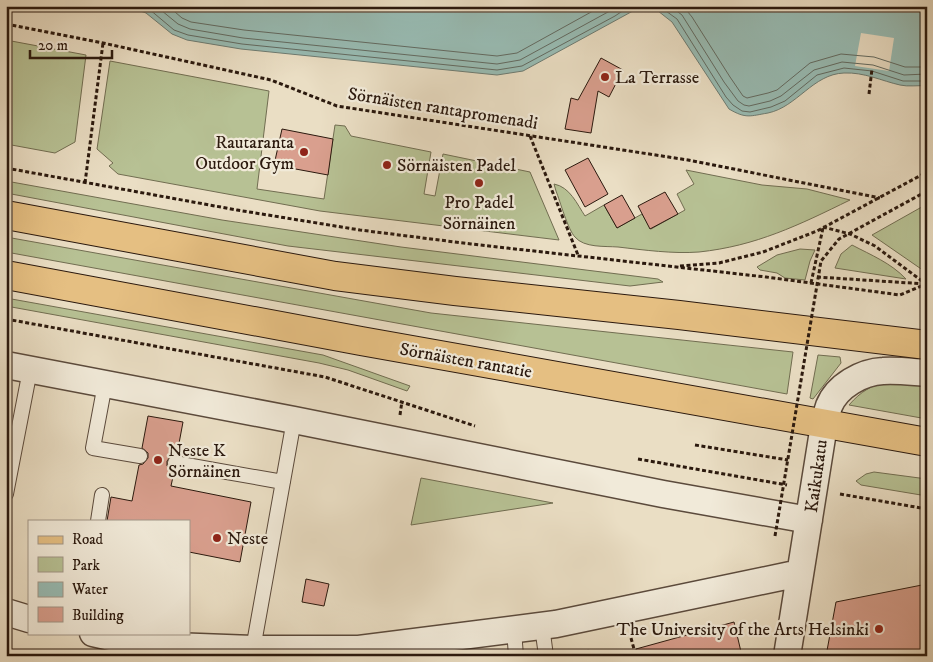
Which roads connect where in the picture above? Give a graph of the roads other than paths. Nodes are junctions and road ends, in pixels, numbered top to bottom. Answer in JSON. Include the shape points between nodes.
{"nodes":[{"id":1,"x":6,"y":215,"type":"edge"},
{"id":2,"x":6,"y":276,"type":"edge"},
{"id":3,"x":927,"y":345,"type":"edge"},
{"id":4,"x":18,"y":368,"type":"edge"},
{"id":5,"x":927,"y":373,"type":"edge"},
{"id":6,"x":105,"y":384,"type":"junction"},
{"id":7,"x":294,"y":420,"type":"junction"},
{"id":8,"x":824,"y":425,"type":"junction"},
{"id":9,"x":927,"y":442,"type":"edge"},
{"id":10,"x":140,"y":456,"type":"dead end"},
{"id":11,"x":175,"y":462,"type":"dead end"},
{"id":12,"x":283,"y":482,"type":"junction"},
{"id":13,"x":6,"y":494,"type":"edge"},
{"id":14,"x":102,"y":495,"type":"dead end"},
{"id":15,"x":98,"y":520,"type":"edge"},
{"id":16,"x":809,"y":520,"type":"junction"},
{"id":17,"x":800,"y":573,"type":"junction"},
{"id":18,"x":6,"y":612,"type":"edge"},
{"id":19,"x":28,"y":619,"type":"edge"},
{"id":20,"x":542,"y":626,"type":"junction"},
{"id":21,"x":514,"y":630,"type":"junction"},
{"id":22,"x":97,"y":634,"type":"edge"},
{"id":23,"x":253,"y":649,"type":"junction"},
{"id":24,"x":516,"y":656,"type":"edge"},
{"id":25,"x":546,"y":656,"type":"edge"},
{"id":26,"x":787,"y":656,"type":"edge"}],
"edges":[{"from":1,"to":3,"type":"main road","via":[[336,276]]},
{"from":2,"to":8,"type":"main road","name":"Sörnäisten rantatie"},
{"from":4,"to":6,"type":"street"},
{"from":4,"to":13,"type":"lane"},
{"from":5,"to":8,"type":"street","name":"Kaikukatu","via":[[882,371],[846,384],[830,404]]},
{"from":6,"to":7,"type":"street"},
{"from":6,"to":10,"type":"lane","via":[[93,448]]},
{"from":7,"to":12,"type":"lane"},
{"from":7,"to":16,"type":"street"},
{"from":8,"to":9,"type":"main road","name":"Sörnäisten rantatie"},
{"from":8,"to":16,"type":"street","name":"Kaikukatu"},
{"from":11,"to":12,"type":"lane"},
{"from":12,"to":23,"type":"lane"},
{"from":14,"to":15,"type":"lane"},
{"from":16,"to":17,"type":"street","name":"Kaikukatu"},
{"from":17,"to":20,"type":"street"},
{"from":17,"to":26,"type":"street","name":"Kaikukatu"},
{"from":18,"to":19,"type":"street"},
{"from":20,"to":21,"type":"street"},
{"from":20,"to":25,"type":"lane"},
{"from":21,"to":23,"type":"street","via":[[359,649]]},
{"from":21,"to":24,"type":"lane"},
{"from":22,"to":23,"type":"street","via":[[146,645]]}]}
